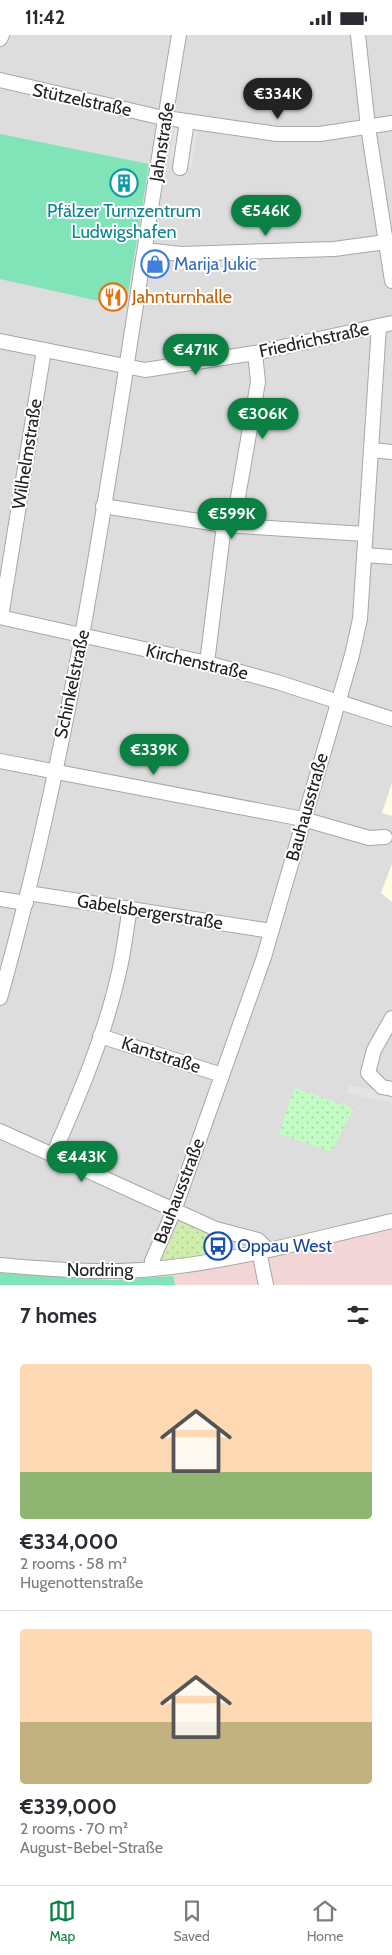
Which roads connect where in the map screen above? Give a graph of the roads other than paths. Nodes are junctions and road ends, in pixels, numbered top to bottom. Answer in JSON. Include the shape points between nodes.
{"nodes":[{"id":1,"x":2,"y":35,"type":"edge"},
{"id":2,"x":179,"y":35,"type":"edge"},
{"id":3,"x":358,"y":35,"type":"edge"},
{"id":4,"x":0,"y":39,"type":"edge"},
{"id":5,"x":0,"y":80,"type":"edge"},
{"id":6,"x":165,"y":118,"type":"junction"},
{"id":7,"x":187,"y":121,"type":"junction"},
{"id":8,"x":392,"y":123,"type":"edge"},
{"id":9,"x":368,"y":127,"type":"junction"},
{"id":10,"x":180,"y":168,"type":"dead end"},
{"id":11,"x":388,"y":225,"type":"edge"},
{"id":12,"x":386,"y":242,"type":"junction"},
{"id":13,"x":145,"y":250,"type":"junction"},
{"id":14,"x":392,"y":281,"type":"edge"},
{"id":15,"x":386,"y":324,"type":"edge"},
{"id":16,"x":0,"y":341,"type":"edge"},
{"id":17,"x":44,"y":350,"type":"junction"},
{"id":18,"x":254,"y":353,"type":"junction"},
{"id":19,"x":126,"y":367,"type":"junction"},
{"id":20,"x":371,"y":450,"type":"junction"},
{"id":21,"x":392,"y":452,"type":"edge"},
{"id":22,"x":103,"y":506,"type":"junction"},
{"id":23,"x":228,"y":525,"type":"junction"},
{"id":24,"x":365,"y":535,"type":"junction"},
{"id":25,"x":364,"y":555,"type":"junction"},
{"id":26,"x":392,"y":557,"type":"edge"},
{"id":27,"x":0,"y":617,"type":"edge"},
{"id":28,"x":82,"y":636,"type":"junction"},
{"id":29,"x":207,"y":663,"type":"junction"},
{"id":30,"x":338,"y":701,"type":"junction"},
{"id":31,"x":392,"y":719,"type":"edge"},
{"id":32,"x":0,"y":761,"type":"edge"},
{"id":33,"x":54,"y":771,"type":"junction"},
{"id":34,"x":304,"y":819,"type":"junction"},
{"id":35,"x":385,"y":837,"type":"dead end"},
{"id":36,"x":27,"y":898,"type":"junction"},
{"id":37,"x":0,"y":899,"type":"edge"},
{"id":38,"x":130,"y":908,"type":"junction"},
{"id":39,"x":271,"y":931,"type":"junction"},
{"id":40,"x":0,"y":998,"type":"edge"},
{"id":41,"x":392,"y":1018,"type":"edge"},
{"id":42,"x":100,"y":1036,"type":"junction"},
{"id":43,"x":222,"y":1075,"type":"junction"},
{"id":44,"x":392,"y":1089,"type":"edge"},
{"id":45,"x":0,"y":1131,"type":"edge"},
{"id":46,"x":53,"y":1155,"type":"junction"},
{"id":47,"x":175,"y":1209,"type":"junction"},
{"id":48,"x":392,"y":1221,"type":"edge"},
{"id":49,"x":263,"y":1250,"type":"junction"},
{"id":50,"x":0,"y":1265,"type":"edge"},
{"id":51,"x":153,"y":1269,"type":"junction"},
{"id":52,"x":266,"y":1285,"type":"edge"}],
"edges":[{"from":1,"to":4,"type":"street"},
{"from":2,"to":6,"type":"street","name":"Jahnstraße"},
{"from":3,"to":9,"type":"street"},
{"from":5,"to":6,"type":"street","name":"Stützelstraße"},
{"from":6,"to":7,"type":"street","name":"Stützelstraße"},
{"from":6,"to":13,"type":"street","name":"Jahnstraße"},
{"from":7,"to":9,"type":"street","name":"Stützelstraße","via":[[277,134],[320,134]]},
{"from":7,"to":10,"type":"street","name":"Jahnstraße"},
{"from":8,"to":9,"type":"street","name":"Stützelstraße"},
{"from":9,"to":11,"type":"street"},
{"from":11,"to":12,"type":"street"},
{"from":12,"to":13,"type":"street","via":[[286,251],[181,254]]},
{"from":12,"to":14,"type":"street"},
{"from":13,"to":19,"type":"street","name":"Jahnstraße"},
{"from":15,"to":18,"type":"street","name":"Friedrichstraße"},
{"from":15,"to":20,"type":"street","name":"Bauhausstraße"},
{"from":16,"to":17,"type":"street","name":"Friedrichstraße"},
{"from":17,"to":19,"type":"street","name":"Friedrichstraße"},
{"from":17,"to":27,"type":"street","name":"Wilhelmstraße"},
{"from":18,"to":19,"type":"street","name":"Friedrichstraße","via":[[145,370]]},
{"from":18,"to":23,"type":"street","via":[[258,382]]},
{"from":19,"to":22,"type":"street","name":"Schinkelstraße"},
{"from":20,"to":21,"type":"street"},
{"from":20,"to":24,"type":"street","name":"Bauhausstraße"},
{"from":22,"to":23,"type":"street"},
{"from":22,"to":28,"type":"street","name":"Schinkelstraße"},
{"from":23,"to":24,"type":"street"},
{"from":23,"to":29,"type":"street"},
{"from":24,"to":25,"type":"street","name":"Bauhausstraße"},
{"from":25,"to":26,"type":"street"},
{"from":25,"to":30,"type":"street","name":"Bauhausstraße","via":[[360,619]]},
{"from":27,"to":28,"type":"street","name":"Kirchenstraße"},
{"from":28,"to":29,"type":"street","name":"Kirchenstraße"},
{"from":28,"to":33,"type":"street","name":"Schinkelstraße"},
{"from":29,"to":30,"type":"street","name":"Kirchenstraße"},
{"from":30,"to":31,"type":"street","name":"Kirchenstraße"},
{"from":30,"to":34,"type":"street","name":"Bauhausstraße"},
{"from":32,"to":33,"type":"street"},
{"from":33,"to":34,"type":"street"},
{"from":33,"to":36,"type":"street","name":"Schinkelstraße"},
{"from":34,"to":35,"type":"street","via":[[368,838]]},
{"from":34,"to":39,"type":"street","name":"Bauhausstraße"},
{"from":36,"to":37,"type":"street","name":"Gabelsbergerstraße"},
{"from":36,"to":38,"type":"street","name":"Gabelsbergerstraße"},
{"from":36,"to":40,"type":"street","name":"Schinkelstraße"},
{"from":38,"to":39,"type":"street","name":"Gabelsbergerstraße"},
{"from":38,"to":42,"type":"street","via":[[119,973]]},
{"from":39,"to":43,"type":"street","name":"Bauhausstraße"},
{"from":41,"to":44,"type":"street","via":[[374,1051],[368,1073],[382,1087]]},
{"from":42,"to":43,"type":"street","name":"Kantstraße"},
{"from":42,"to":46,"type":"street"},
{"from":43,"to":47,"type":"street","name":"Bauhausstraße"},
{"from":45,"to":46,"type":"street"},
{"from":46,"to":47,"type":"street"},
{"from":47,"to":49,"type":"street","via":[[216,1229],[258,1240]]},
{"from":47,"to":51,"type":"street","name":"Bauhausstraße","via":[[152,1261]]},
{"from":48,"to":49,"type":"street","name":"Nordring"},
{"from":49,"to":51,"type":"street","name":"Nordring"},
{"from":49,"to":52,"type":"street"},
{"from":50,"to":51,"type":"street","name":"Nordring","via":[[100,1271]]}]}
